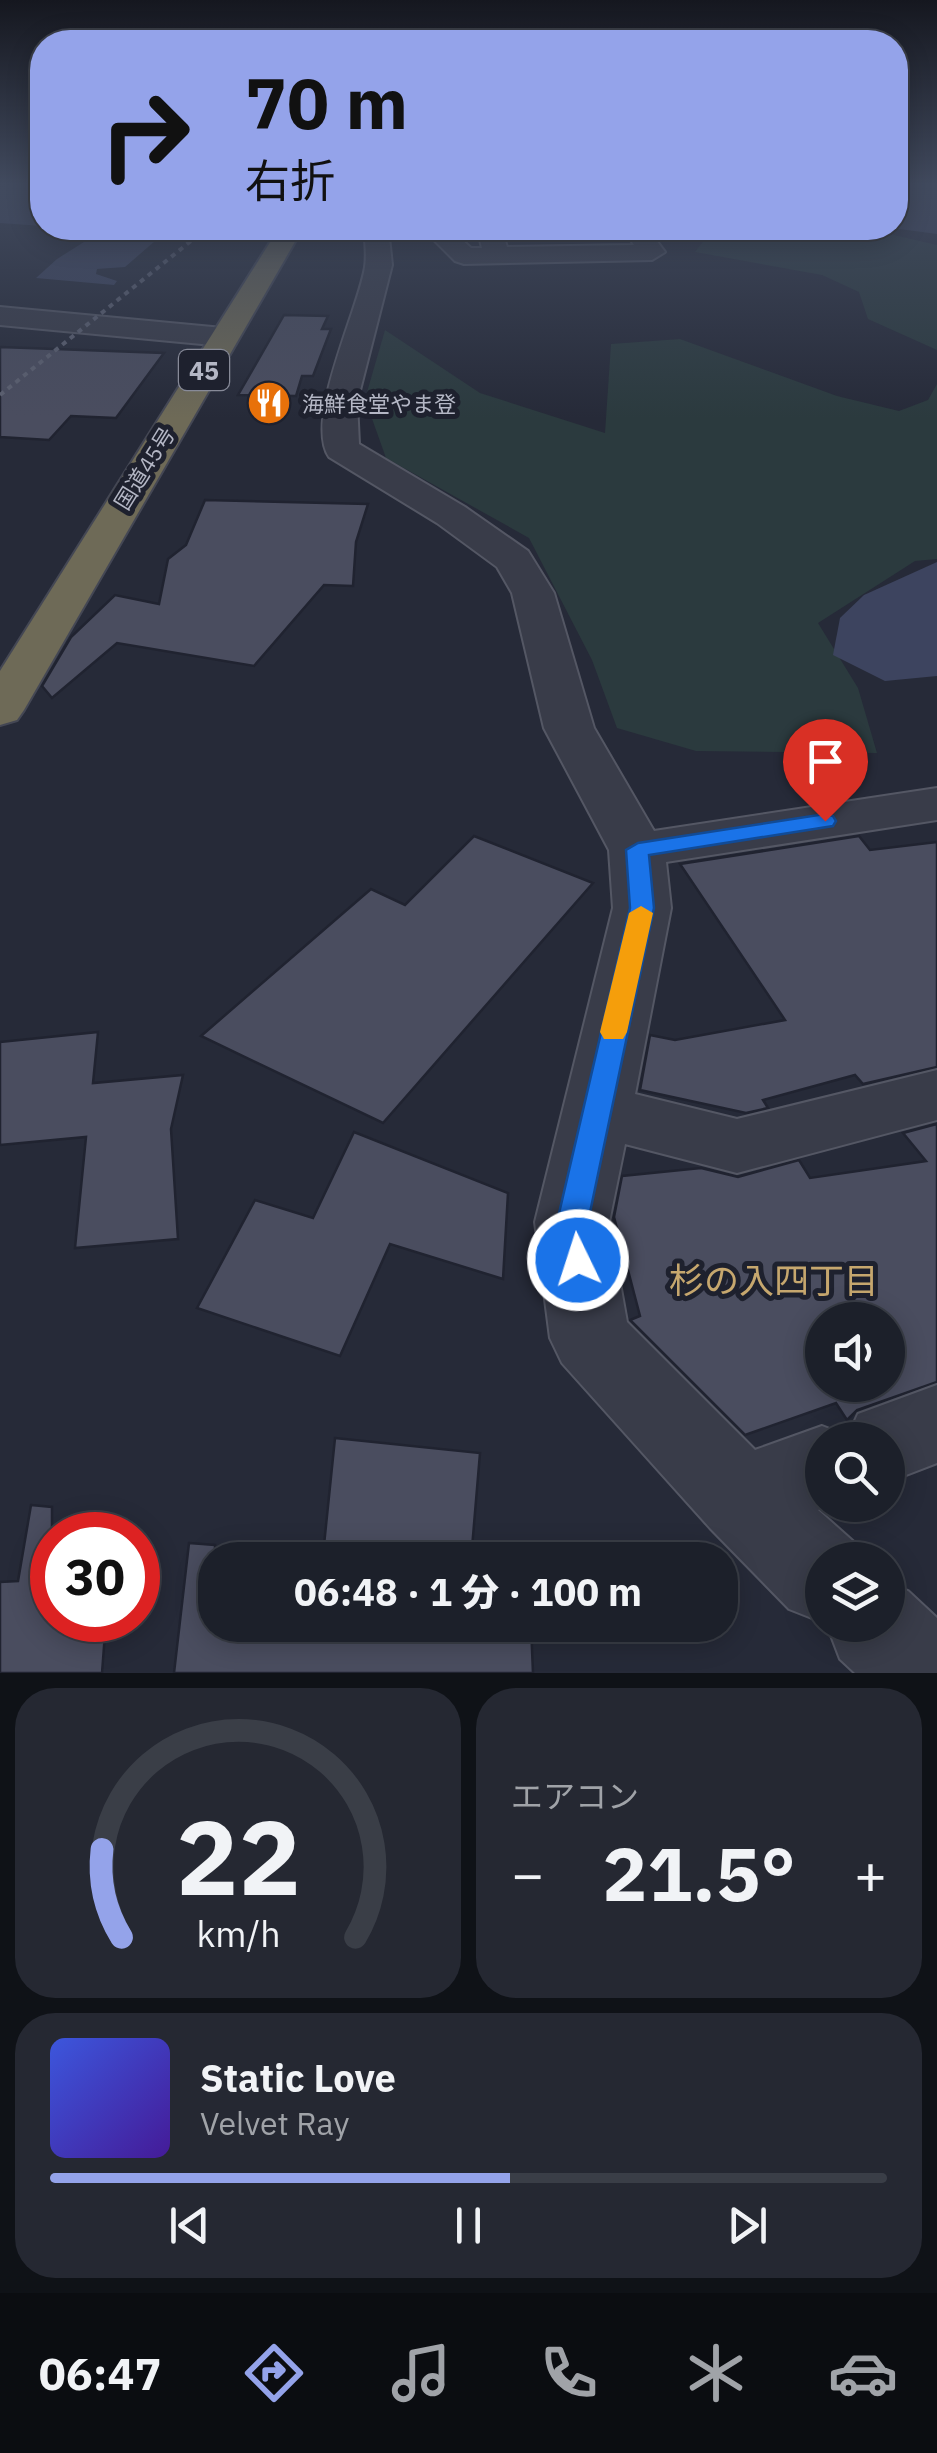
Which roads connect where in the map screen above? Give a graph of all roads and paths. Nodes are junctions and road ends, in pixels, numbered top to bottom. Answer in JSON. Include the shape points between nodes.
{"nodes":[{"id":1,"x":270,"y":262,"type":"edge"},
{"id":2,"x":380,"y":262,"type":"edge"},
{"id":3,"x":0,"y":316,"type":"edge"},
{"id":4,"x":224,"y":336,"type":"junction"},
{"id":5,"x":0,"y":710,"type":"edge"},
{"id":6,"x":937,"y":804,"type":"edge"},
{"id":7,"x":638,"y":850,"type":"junction"},
{"id":8,"x":937,"y":1095,"type":"edge"},
{"id":9,"x":596,"y":1110,"type":"junction"},
{"id":10,"x":937,"y":1424,"type":"edge"},
{"id":11,"x":905,"y":1436,"type":"edge"},
{"id":12,"x":805,"y":1474,"type":"edge"},
{"id":13,"x":741,"y":1498,"type":"junction"},
{"id":14,"x":805,"y":1560,"type":"edge"},
{"id":15,"x":892,"y":1642,"type":"edge"},
{"id":16,"x":925,"y":1673,"type":"edge"}],
"edges":[{"from":1,"to":4,"type":"highway","name":"国道45号","number":"45"},
{"from":2,"to":7,"type":"street","via":[[341,402],[342,450],[514,560],[533,594],[569,728]]},
{"from":3,"to":4,"type":"street"},
{"from":4,"to":5,"type":"highway","name":"国道45号","number":"45"},
{"from":6,"to":7,"type":"street"},
{"from":7,"to":9,"type":"street","via":[[642,908]]},
{"from":8,"to":9,"type":"street","via":[[737,1146]]},
{"from":9,"to":13,"type":"street","via":[[572,1222],[590,1338]]},
{"from":10,"to":11,"type":"street"},
{"from":12,"to":13,"type":"street"},
{"from":13,"to":14,"type":"street"},
{"from":15,"to":16,"type":"street"}]}
